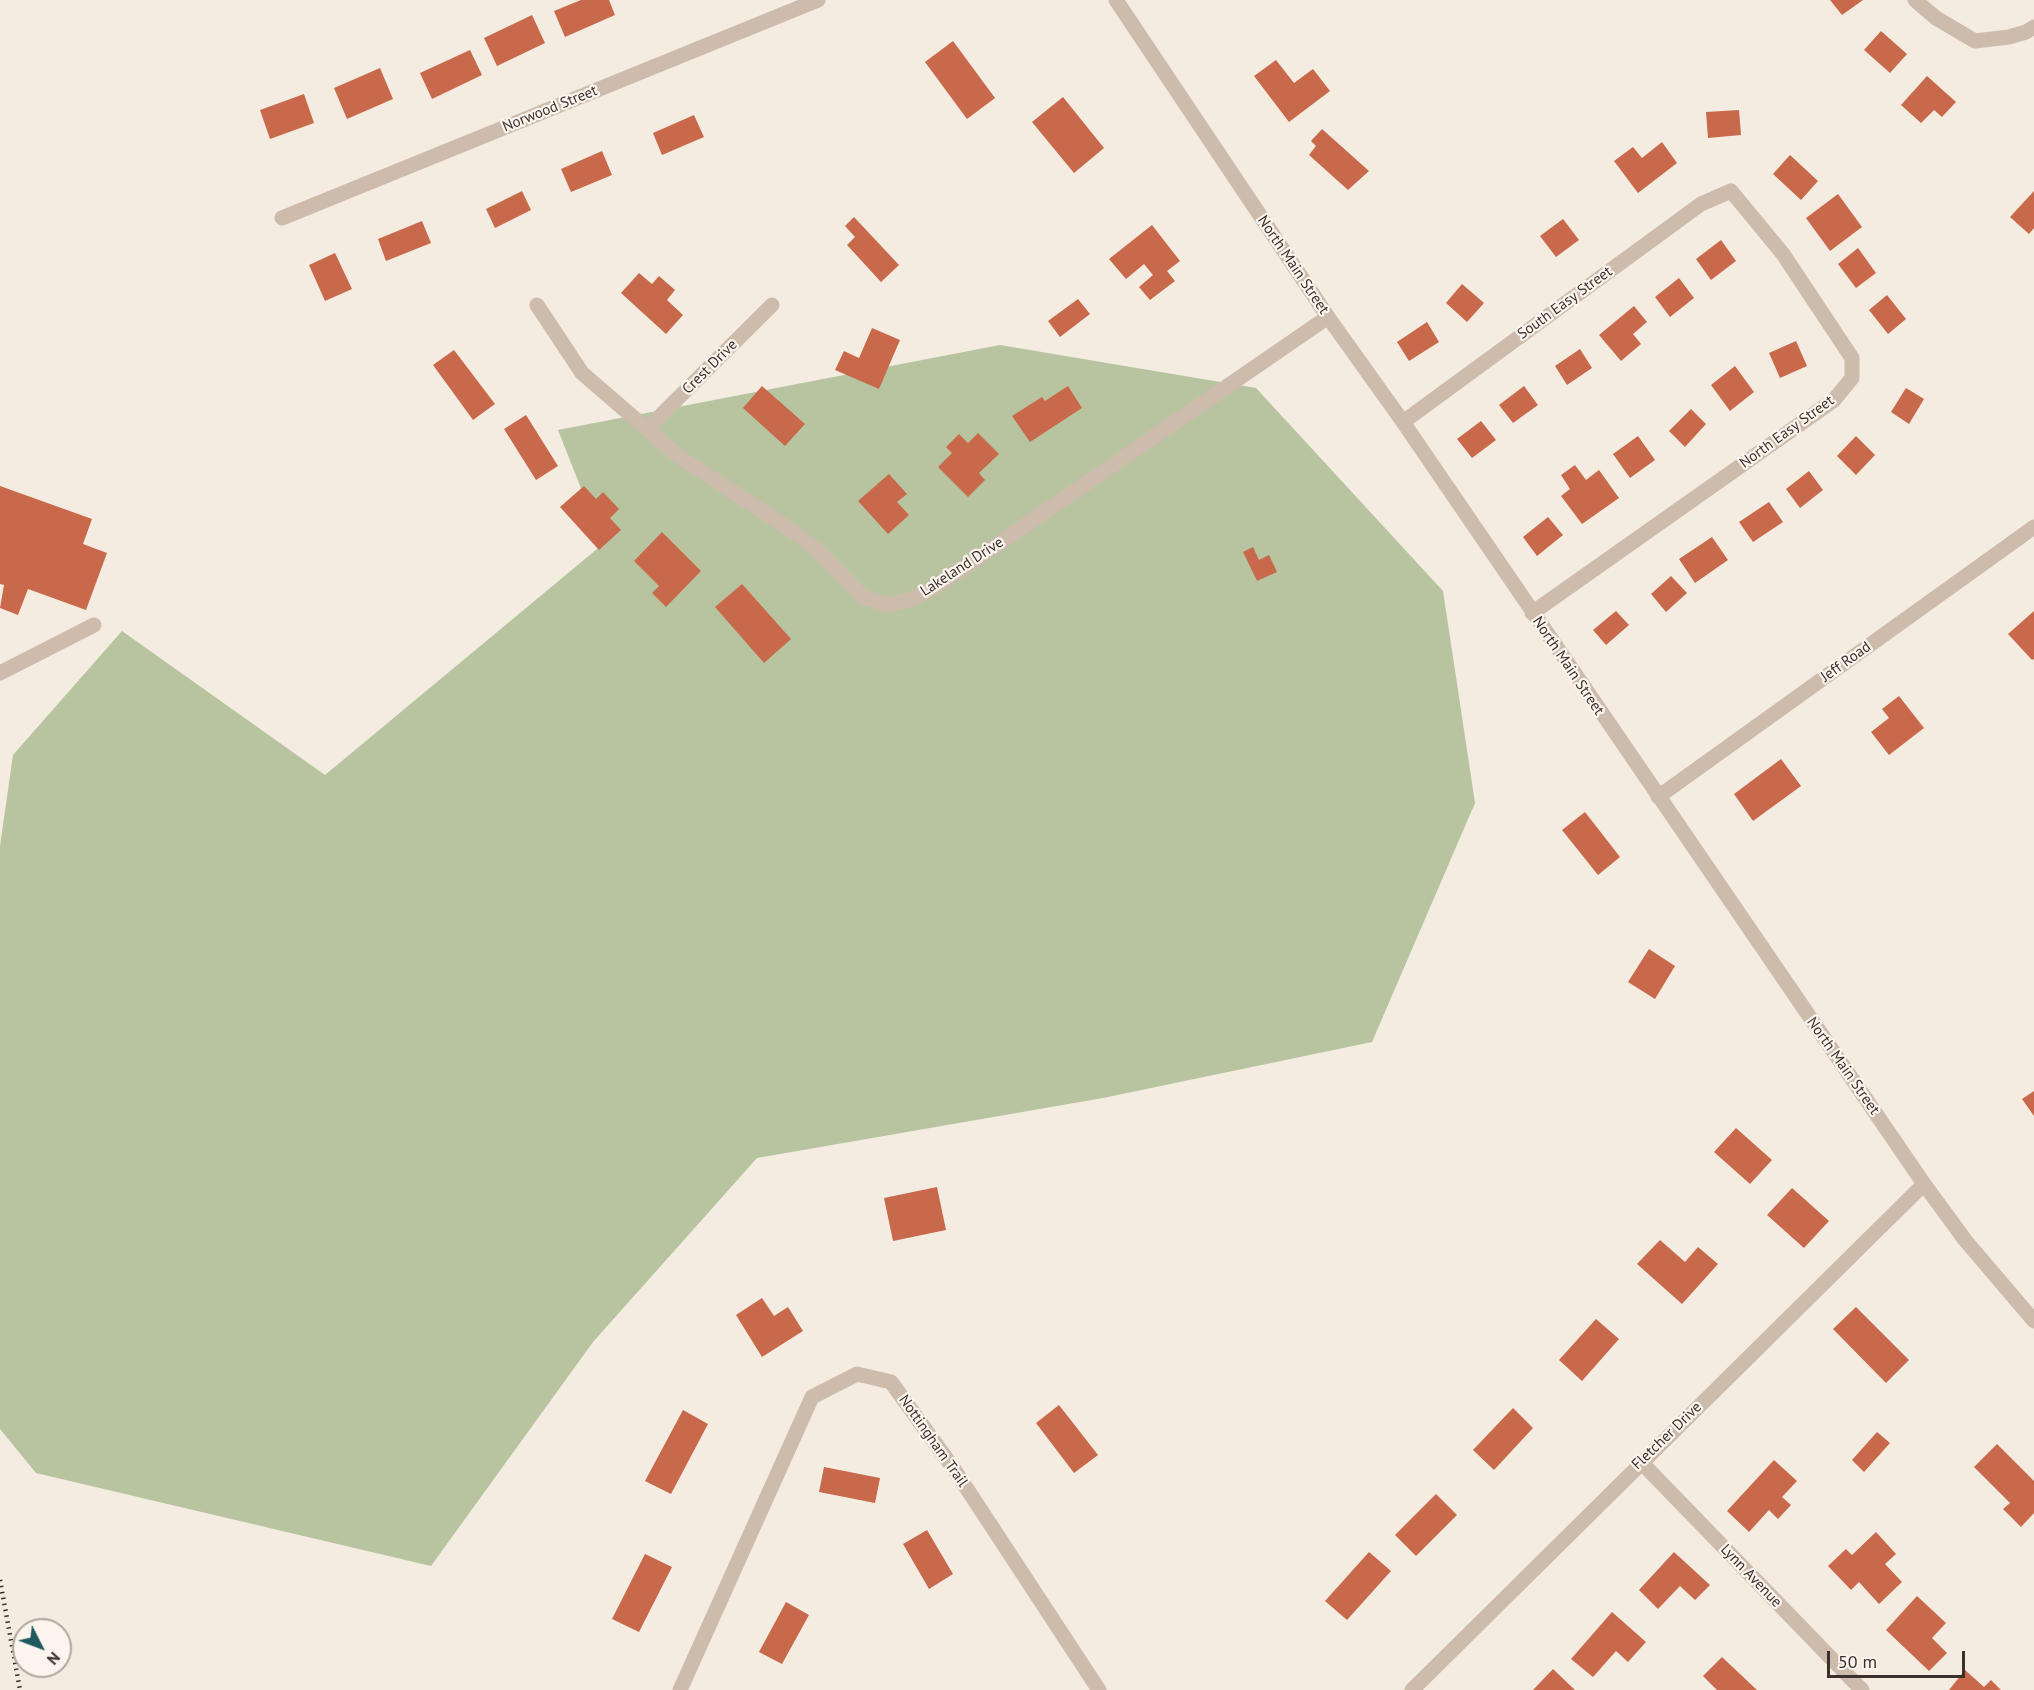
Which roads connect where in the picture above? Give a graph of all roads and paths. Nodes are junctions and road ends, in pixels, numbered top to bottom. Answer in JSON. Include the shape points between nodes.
{"nodes":[{"id":1,"x":818,"y":0,"type":"edge"},
{"id":2,"x":1116,"y":0,"type":"edge"},
{"id":3,"x":1915,"y":0,"type":"edge"},
{"id":4,"x":2034,"y":27,"type":"edge"},
{"id":5,"x":1731,"y":191,"type":"joint"},
{"id":6,"x":282,"y":218,"type":"dead end"},
{"id":7,"x":537,"y":305,"type":"dead end"},
{"id":8,"x":772,"y":305,"type":"dead end"},
{"id":9,"x":1328,"y":317,"type":"junction"},
{"id":10,"x":1403,"y":422,"type":"junction"},
{"id":11,"x":648,"y":428,"type":"junction"},
{"id":12,"x":2034,"y":527,"type":"edge"},
{"id":13,"x":1532,"y":613,"type":"junction"},
{"id":14,"x":94,"y":625,"type":"dead end"},
{"id":15,"x":0,"y":673,"type":"edge"},
{"id":16,"x":1658,"y":797,"type":"junction"},
{"id":17,"x":1924,"y":1184,"type":"junction"},
{"id":18,"x":2034,"y":1321,"type":"edge"},
{"id":19,"x":1641,"y":1462,"type":"junction"},
{"id":20,"x":680,"y":1690,"type":"edge"},
{"id":21,"x":1099,"y":1690,"type":"edge"},
{"id":22,"x":1412,"y":1690,"type":"edge"},
{"id":23,"x":1862,"y":1690,"type":"edge"}],
"edges":[{"from":1,"to":6,"type":"street","name":"Norwood Street"},
{"from":2,"to":9,"type":"street","name":"North Main Street"},
{"from":3,"to":4,"type":"street","via":[[1936,18],[1975,41],[2008,37]]},
{"from":5,"to":10,"type":"street","name":"South Easy Street","via":[[1701,204]]},
{"from":5,"to":13,"type":"street","name":"North Easy Street","via":[[1783,254],[1852,358],[1851,378],[1834,400]]},
{"from":7,"to":11,"type":"street","name":"Lakeland Drive","via":[[582,373]]},
{"from":8,"to":11,"type":"street","name":"Crest Drive"},
{"from":9,"to":10,"type":"street","name":"North Main Street"},
{"from":9,"to":11,"type":"street","name":"Lakeland Drive","via":[[937,586],[889,605],[862,597],[798,535],[719,485]]},
{"from":10,"to":13,"type":"street","name":"North Main Street"},
{"from":12,"to":16,"type":"street","name":"Jeff Road"},
{"from":13,"to":16,"type":"street","name":"North Main Street"},
{"from":14,"to":15,"type":"street"},
{"from":16,"to":17,"type":"street","name":"North Main Street"},
{"from":17,"to":18,"type":"street","name":"North Main Street","via":[[1965,1240]]},
{"from":17,"to":19,"type":"street","name":"Fletcher Drive"},
{"from":19,"to":22,"type":"street","name":"Fletcher Drive"},
{"from":19,"to":23,"type":"street","name":"Lynn Avenue"},
{"from":20,"to":21,"type":"street","name":"Nottingham Trail","via":[[812,1398],[857,1374],[891,1382],[942,1452]]}]}
